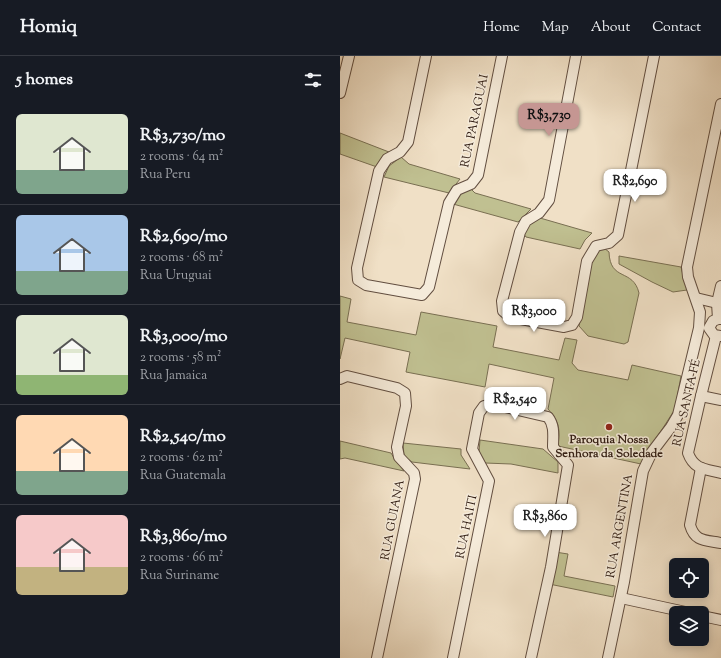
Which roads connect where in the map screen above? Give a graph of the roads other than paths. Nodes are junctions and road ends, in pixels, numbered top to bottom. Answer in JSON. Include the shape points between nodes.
{"nodes":[{"id":1,"x":349,"y":56,"type":"edge"},
{"id":2,"x":426,"y":56,"type":"edge"},
{"id":3,"x":502,"y":56,"type":"edge"},
{"id":4,"x":576,"y":56,"type":"edge"},
{"id":5,"x":654,"y":56,"type":"edge"},
{"id":6,"x":340,"y":93,"type":"edge"},
{"id":7,"x":721,"y":104,"type":"edge"},
{"id":8,"x":721,"y":286,"type":"edge"},
{"id":9,"x":696,"y":298,"type":"junction"},
{"id":10,"x":717,"y":303,"type":"junction"},
{"id":11,"x":719,"y":319,"type":"edge"},
{"id":12,"x":704,"y":328,"type":"junction"},
{"id":13,"x":719,"y":336,"type":"edge"},
{"id":14,"x":340,"y":379,"type":"edge"},
{"id":15,"x":701,"y":396,"type":"junction"},
{"id":16,"x":721,"y":400,"type":"edge"},
{"id":17,"x":701,"y":468,"type":"junction"},
{"id":18,"x":721,"y":473,"type":"edge"},
{"id":19,"x":721,"y":543,"type":"edge"},
{"id":20,"x":620,"y":598,"type":"junction"},
{"id":21,"x":669,"y":608,"type":"edge"},
{"id":22,"x":709,"y":617,"type":"edge"},
{"id":23,"x":721,"y":620,"type":"edge"},
{"id":24,"x":377,"y":658,"type":"edge"},
{"id":25,"x":453,"y":658,"type":"edge"},
{"id":26,"x":531,"y":658,"type":"edge"},
{"id":27,"x":608,"y":658,"type":"edge"}],
"edges":[{"from":1,"to":6,"type":"street"},
{"from":2,"to":3,"type":"street","name":"RUA PARAGUAI","via":[[408,142],[400,152],[387,159],[379,171],[357,268],[358,280],[366,285],[422,295],[429,288],[449,203],[458,190],[470,184],[478,175]]},
{"from":4,"to":5,"type":"street","via":[[549,200],[539,212],[526,220],[520,232],[502,301],[503,311],[510,317],[564,327],[572,325],[577,317],[587,261],[596,246],[609,243],[618,235]]},
{"from":7,"to":9,"type":"street","name":"RUA ARGENTINA","via":[[687,267]]},
{"from":8,"to":10,"type":"street"},
{"from":9,"to":10,"type":"street"},
{"from":9,"to":12,"type":"street","name":"RUA ARGENTINA"},
{"from":10,"to":11,"type":"street"},
{"from":11,"to":12,"type":"street"},
{"from":12,"to":13,"type":"street"},
{"from":12,"to":20,"type":"street","name":"RUA ARGENTINA","via":[[678,415],[652,452],[643,471]]},
{"from":13,"to":15,"type":"street","name":"RUA SANTA FÉ"},
{"from":14,"to":24,"type":"street","name":"RUA GUIANA","via":[[346,376],[397,388],[405,393],[406,406],[397,447],[399,456],[414,473],[415,478]]},
{"from":15,"to":16,"type":"street"},
{"from":15,"to":17,"type":"street","name":"RUA SANTA FÉ","via":[[688,453],[694,465]]},
{"from":17,"to":18,"type":"street"},
{"from":17,"to":19,"type":"street","via":[[690,525],[692,533],[696,538]]},
{"from":20,"to":21,"type":"street"},
{"from":20,"to":27,"type":"street","name":"RUA ARGENTINA"},
{"from":22,"to":23,"type":"street"},
{"from":25,"to":26,"type":"street","name":"RUA HAITI","via":[[489,481],[472,449],[479,413],[484,406],[492,404],[548,417],[553,428],[553,447],[568,465],[551,567]]}]}
